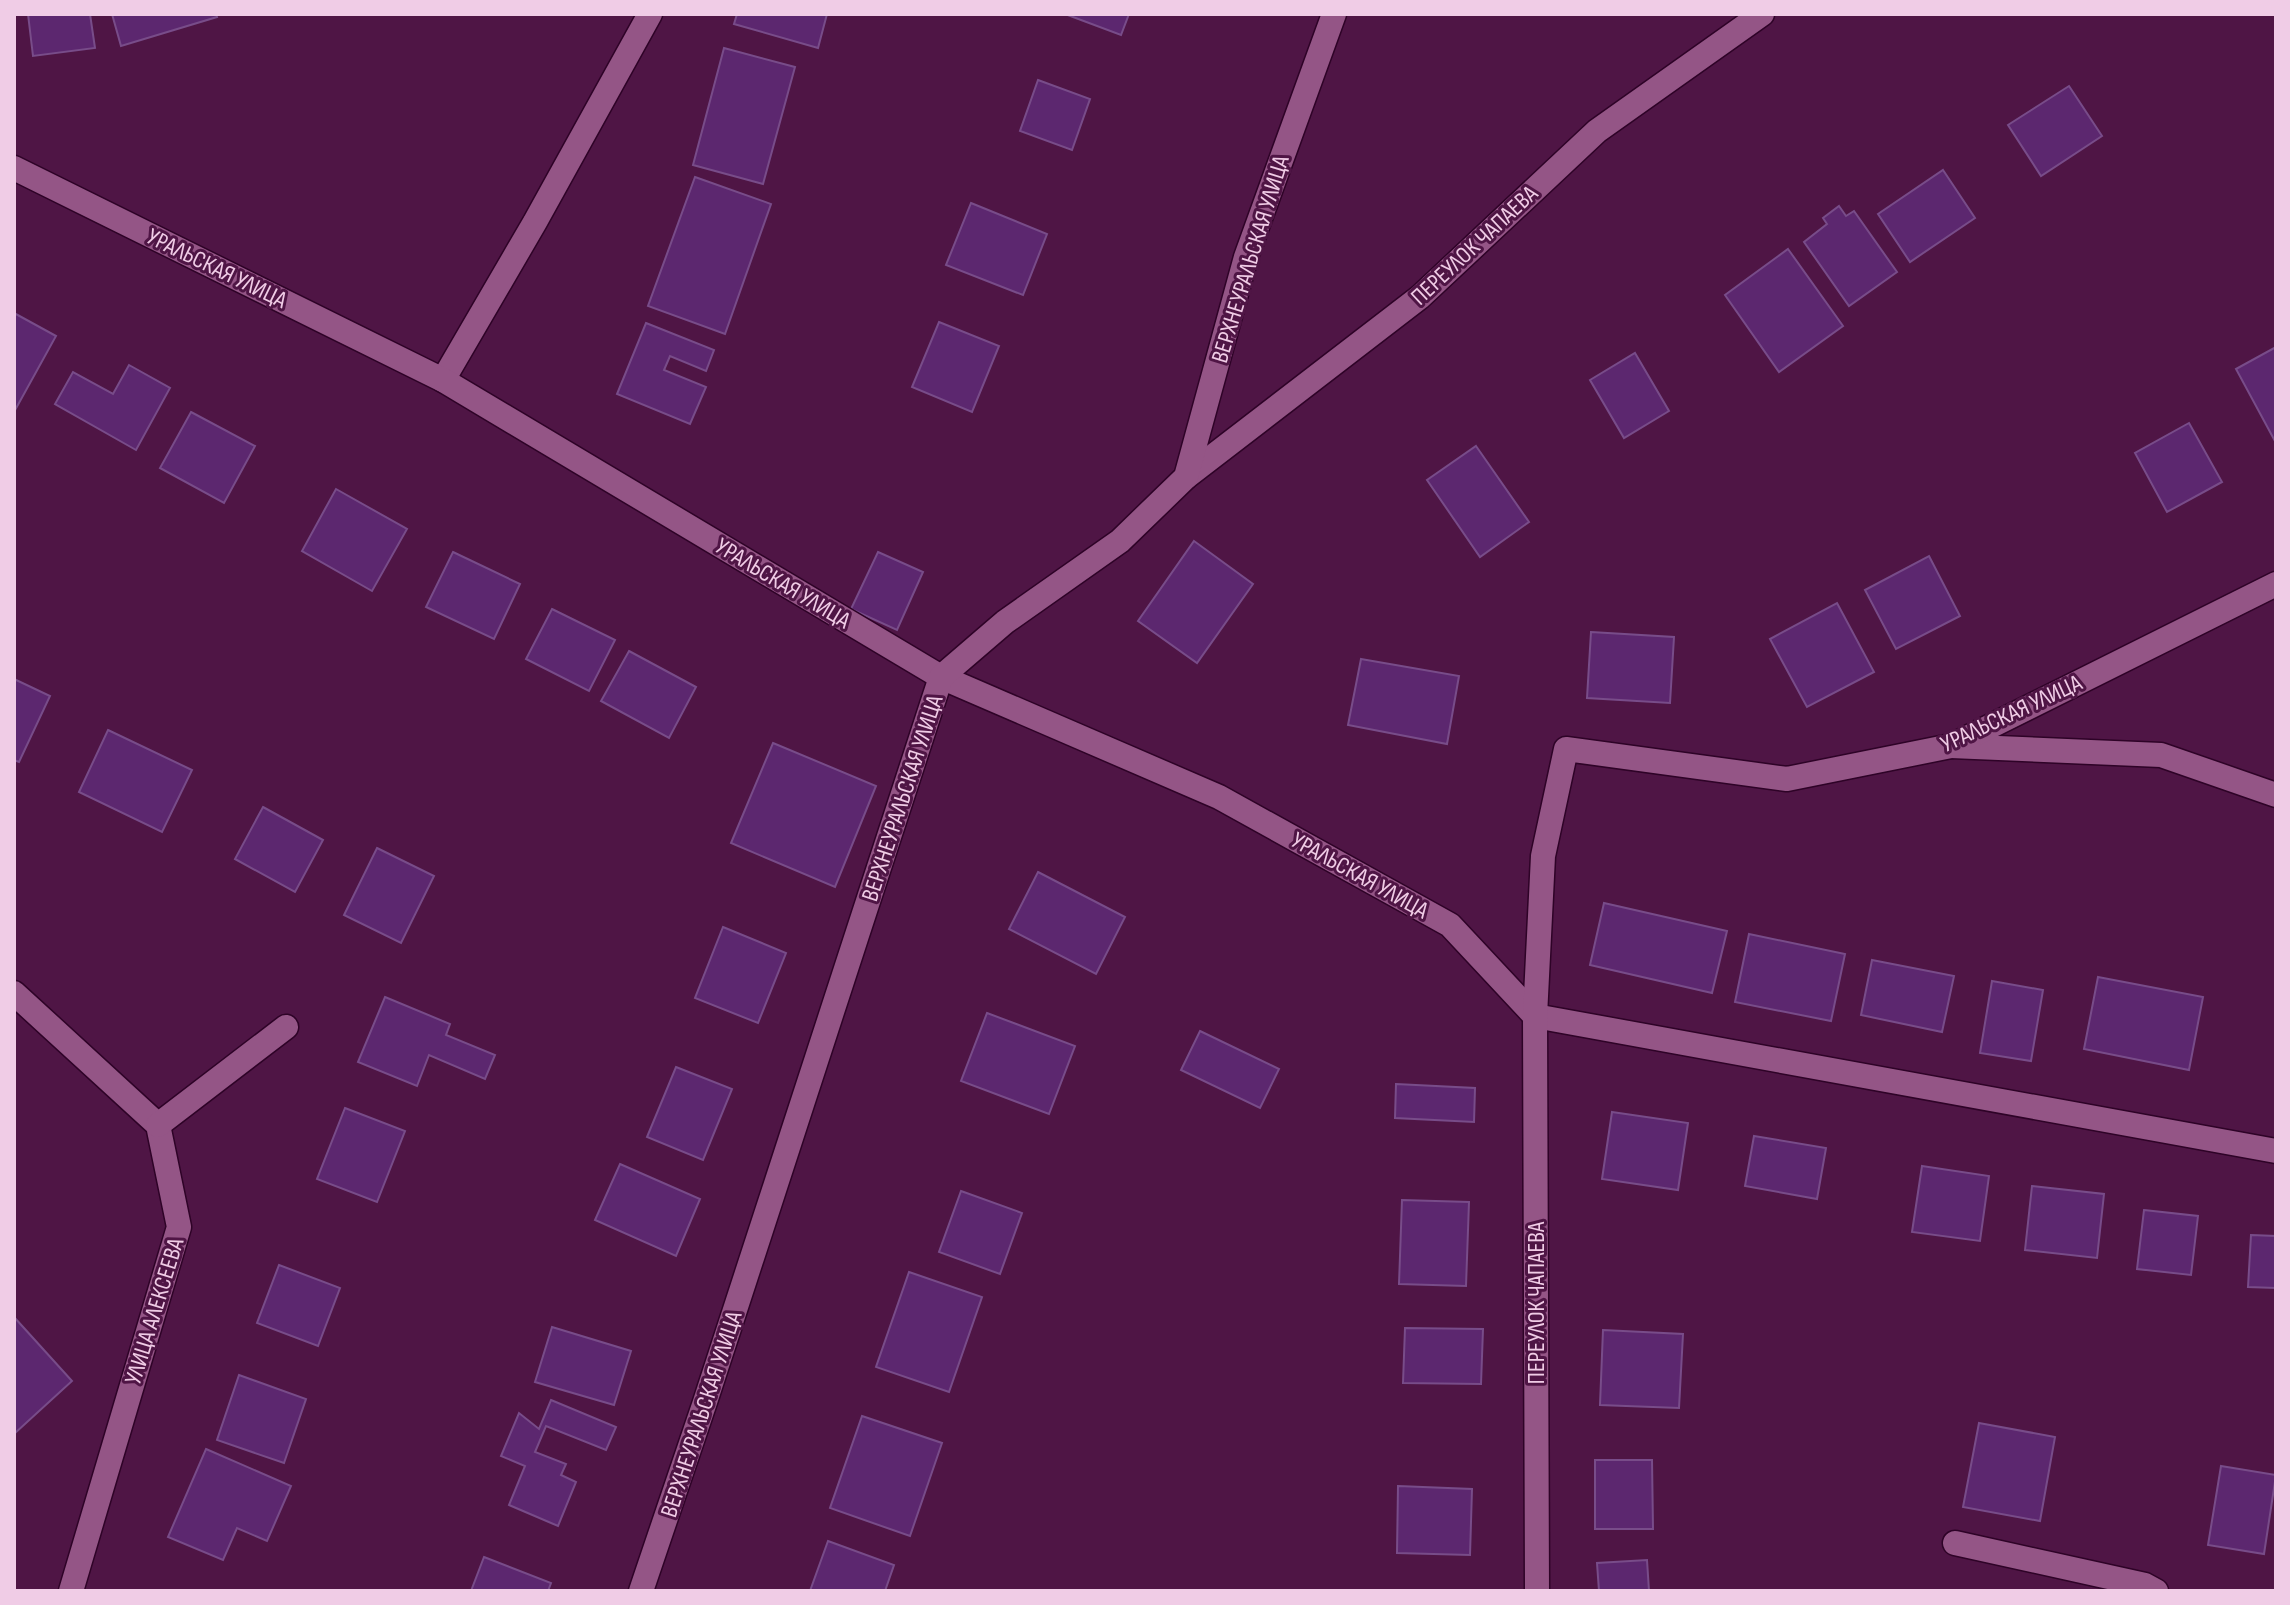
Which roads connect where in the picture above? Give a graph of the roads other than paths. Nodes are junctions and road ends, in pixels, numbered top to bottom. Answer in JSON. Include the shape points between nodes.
{"nodes":[{"id":1,"x":650,"y":14,"type":"edge"},
{"id":2,"x":1334,"y":14,"type":"edge"},
{"id":3,"x":1762,"y":14,"type":"edge"},
{"id":4,"x":14,"y":168,"type":"edge"},
{"id":5,"x":443,"y":380,"type":"junction"},
{"id":6,"x":1186,"y":477,"type":"junction"},
{"id":7,"x":2276,"y":584,"type":"edge"},
{"id":8,"x":941,"y":677,"type":"junction"},
{"id":9,"x":1951,"y":746,"type":"junction"},
{"id":10,"x":2276,"y":795,"type":"edge"},
{"id":11,"x":14,"y":993,"type":"edge"},
{"id":12,"x":1535,"y":1016,"type":"junction"},
{"id":13,"x":286,"y":1027,"type":"dead end"},
{"id":14,"x":158,"y":1125,"type":"junction"},
{"id":15,"x":2276,"y":1151,"type":"edge"},
{"id":16,"x":1955,"y":1543,"type":"dead end"},
{"id":17,"x":71,"y":1591,"type":"edge"},
{"id":18,"x":641,"y":1591,"type":"edge"},
{"id":19,"x":1537,"y":1591,"type":"edge"},
{"id":20,"x":2156,"y":1591,"type":"edge"}],
"edges":[{"from":1,"to":5,"type":"street"},
{"from":2,"to":6,"type":"street","name":"ВЕРХНЕУРАЛЬСКАЯ УЛИЦА","via":[[1246,257]]},
{"from":3,"to":6,"type":"street","name":"ПЕРЕУЛОК ЧАПАЕВА","via":[[1597,131],[1420,297]]},
{"from":4,"to":5,"type":"street","name":"УРАЛЬСКАЯ УЛИЦА"},
{"from":5,"to":8,"type":"street","name":"УРАЛЬСКАЯ УЛИЦА"},
{"from":6,"to":8,"type":"street","name":"ВЕРХНЕУРАЛЬСКАЯ УЛИЦА","via":[[1120,541],[1005,622]]},
{"from":7,"to":9,"type":"street","name":"УРАЛЬСКАЯ УЛИЦА"},
{"from":8,"to":12,"type":"street","name":"УРАЛЬСКАЯ УЛИЦА","via":[[1219,797],[1450,925]]},
{"from":8,"to":18,"type":"street","name":"ВЕРХНЕУРАЛЬСКАЯ УЛИЦА"},
{"from":9,"to":10,"type":"street","via":[[2161,755]]},
{"from":9,"to":12,"type":"street","name":"УРАЛЬСКАЯ УЛИЦА","via":[[1787,779],[1566,749],[1543,856]]},
{"from":11,"to":14,"type":"street"},
{"from":12,"to":15,"type":"street"},
{"from":12,"to":19,"type":"street","name":"ПЕРЕУЛОК ЧАПАЕВА"},
{"from":13,"to":14,"type":"street"},
{"from":14,"to":17,"type":"street","name":"УЛИЦА АЛЕКСЕЕВА","via":[[179,1227]]},
{"from":16,"to":20,"type":"street"}]}
